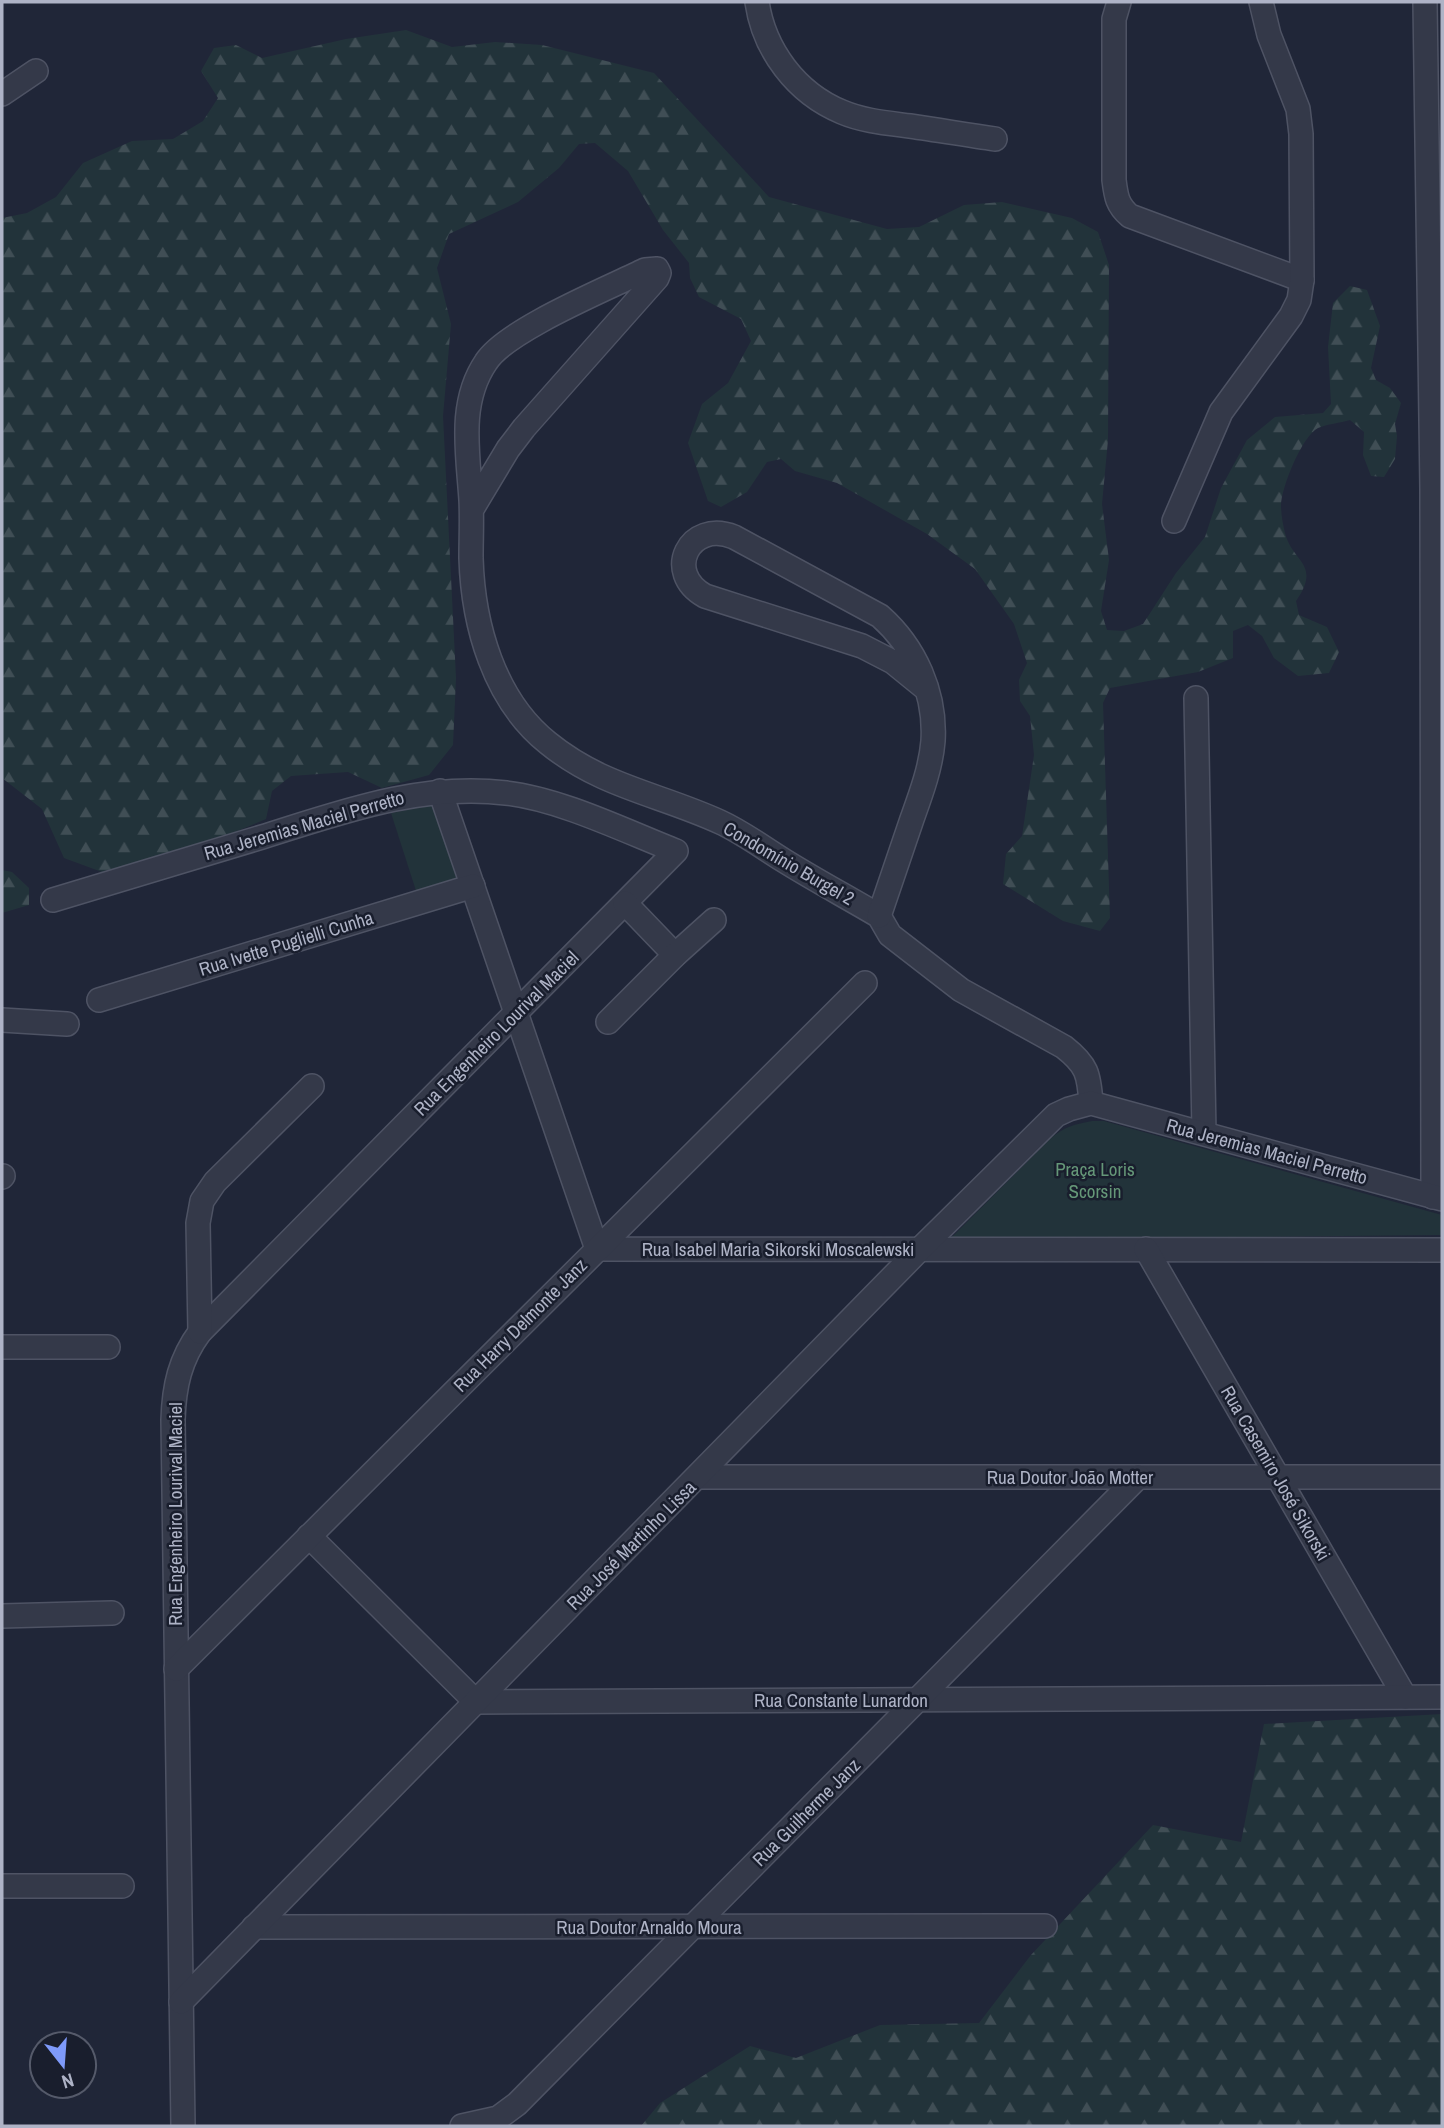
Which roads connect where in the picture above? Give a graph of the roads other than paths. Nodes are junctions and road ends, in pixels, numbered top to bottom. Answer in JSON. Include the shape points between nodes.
{"nodes":[{"id":1,"x":757,"y":2,"type":"edge"},
{"id":2,"x":1119,"y":2,"type":"edge"},
{"id":3,"x":1261,"y":2,"type":"edge"},
{"id":4,"x":1426,"y":2,"type":"edge"},
{"id":5,"x":36,"y":71,"type":"dead end"},
{"id":6,"x":2,"y":94,"type":"edge"},
{"id":7,"x":995,"y":139,"type":"dead end"},
{"id":8,"x":1302,"y":280,"type":"junction"},
{"id":9,"x":1437,"y":489,"type":"edge"},
{"id":10,"x":472,"y":509,"type":"junction"},
{"id":11,"x":1174,"y":521,"type":"dead end"},
{"id":12,"x":925,"y":688,"type":"junction"},
{"id":13,"x":1196,"y":698,"type":"dead end"},
{"id":14,"x":440,"y":792,"type":"junction"},
{"id":15,"x":676,"y":851,"type":"joint"},
{"id":16,"x":473,"y":886,"type":"junction"},
{"id":17,"x":53,"y":900,"type":"dead end"},
{"id":18,"x":625,"y":903,"type":"junction"},
{"id":19,"x":879,"y":916,"type":"junction"},
{"id":20,"x":714,"y":920,"type":"dead end"},
{"id":21,"x":675,"y":955,"type":"junction"},
{"id":22,"x":865,"y":983,"type":"dead end"},
{"id":23,"x":1438,"y":989,"type":"edge"},
{"id":24,"x":99,"y":1000,"type":"dead end"},
{"id":25,"x":516,"y":1013,"type":"junction"},
{"id":26,"x":2,"y":1020,"type":"edge"},
{"id":27,"x":608,"y":1022,"type":"dead end"},
{"id":28,"x":67,"y":1024,"type":"dead end"},
{"id":29,"x":312,"y":1086,"type":"dead end"},
{"id":30,"x":1091,"y":1103,"type":"junction"},
{"id":31,"x":1204,"y":1133,"type":"junction"},
{"id":32,"x":1438,"y":1198,"type":"edge"},
{"id":33,"x":597,"y":1249,"type":"junction"},
{"id":34,"x":919,"y":1249,"type":"junction"},
{"id":35,"x":1146,"y":1250,"type":"junction"},
{"id":36,"x":1442,"y":1250,"type":"edge"},
{"id":37,"x":200,"y":1332,"type":"junction"},
{"id":38,"x":2,"y":1347,"type":"edge"},
{"id":39,"x":108,"y":1347,"type":"dead end"},
{"id":40,"x":698,"y":1477,"type":"junction"},
{"id":41,"x":1138,"y":1477,"type":"junction"},
{"id":42,"x":1277,"y":1477,"type":"junction"},
{"id":43,"x":1442,"y":1477,"type":"edge"},
{"id":44,"x":309,"y":1536,"type":"junction"},
{"id":45,"x":112,"y":1613,"type":"dead end"},
{"id":46,"x":2,"y":1616,"type":"edge"},
{"id":47,"x":176,"y":1669,"type":"junction"},
{"id":48,"x":1405,"y":1697,"type":"junction"},
{"id":49,"x":1442,"y":1697,"type":"edge"},
{"id":50,"x":918,"y":1700,"type":"junction"},
{"id":51,"x":476,"y":1702,"type":"junction"},
{"id":52,"x":2,"y":1886,"type":"edge"},
{"id":53,"x":122,"y":1886,"type":"dead end"},
{"id":54,"x":693,"y":1926,"type":"junction"},
{"id":55,"x":1045,"y":1926,"type":"dead end"},
{"id":56,"x":254,"y":1927,"type":"junction"},
{"id":57,"x":181,"y":2003,"type":"junction"},
{"id":58,"x":183,"y":2126,"type":"edge"},
{"id":59,"x":462,"y":2126,"type":"edge"}],
"edges":[{"from":1,"to":7,"type":"street","via":[[779,61],[829,106],[878,122]]},
{"from":2,"to":8,"type":"street","via":[[1114,19],[1114,180],[1120,208],[1130,216]]},
{"from":3,"to":8,"type":"street","via":[[1301,134]]},
{"from":4,"to":9,"type":"street"},
{"from":5,"to":6,"type":"street"},
{"from":8,"to":11,"type":"street","via":[[1291,316],[1221,412]]},
{"from":9,"to":23,"type":"street"},
{"from":10,"to":10,"type":"street","name":"Condomínio Burgel 2","via":[[508,449],[657,278],[657,269],[645,270],[560,311],[509,340],[486,361],[474,384],[466,423]]},
{"from":10,"to":19,"type":"street","name":"Condomínio Burgel 2","via":[[474,592],[488,655],[512,701],[546,742],[615,784],[730,827]]},
{"from":12,"to":12,"type":"street","via":[[909,648],[896,631],[861,604],[722,533],[696,538],[686,551],[683,565],[694,590],[880,654]]},
{"from":12,"to":19,"type":"street","via":[[933,722],[929,766]]},
{"from":13,"to":31,"type":"street"},
{"from":14,"to":15,"type":"street","name":"Rua Jeremias Maciel Perretto","via":[[509,793],[542,801]]},
{"from":14,"to":16,"type":"street"},
{"from":14,"to":17,"type":"street","name":"Rua Jeremias Maciel Perretto","via":[[362,806]]},
{"from":15,"to":18,"type":"street","name":"Rua Engenheiro Lourival Maciel"},
{"from":16,"to":24,"type":"street","name":"Rua Ivette Puglielli Cunha"},
{"from":16,"to":25,"type":"street"},
{"from":18,"to":21,"type":"street"},
{"from":18,"to":25,"type":"street","name":"Rua Engenheiro Lourival Maciel"},
{"from":19,"to":30,"type":"street","name":"Condomínio Burgel 2","via":[[890,936],[953,985],[1079,1058],[1088,1071]]},
{"from":20,"to":21,"type":"street"},
{"from":21,"to":27,"type":"street"},
{"from":22,"to":33,"type":"street","name":"Rua Harry Delmonte Janz"},
{"from":23,"to":32,"type":"street"},
{"from":25,"to":33,"type":"street"},
{"from":25,"to":37,"type":"street","name":"Rua Engenheiro Lourival Maciel"},
{"from":26,"to":28,"type":"street"},
{"from":29,"to":37,"type":"street","via":[[215,1182],[202,1201],[198,1223]]},
{"from":30,"to":31,"type":"street","name":"Rua Jeremias Maciel Perretto"},
{"from":30,"to":34,"type":"street","name":"Rua José Martinho Lissa","via":[[1056,1115]]},
{"from":31,"to":32,"type":"street","name":"Rua Jeremias Maciel Perretto"},
{"from":33,"to":34,"type":"street","name":"Rua Isabel Maria Sikorski Moscalewski"},
{"from":33,"to":44,"type":"street","name":"Rua Harry Delmonte Janz"},
{"from":34,"to":35,"type":"street","name":"Rua Isabel Maria Sikorski Moscalewski"},
{"from":34,"to":40,"type":"street","name":"Rua José Martinho Lissa"},
{"from":35,"to":36,"type":"street","name":"Rua Isabel Maria Sikorski Moscalewski"},
{"from":35,"to":42,"type":"street","name":"Rua Casemiro José Sikorski"},
{"from":37,"to":47,"type":"street","name":"Rua Engenheiro Lourival Maciel","via":[[184,1357],[174,1394]]},
{"from":38,"to":39,"type":"street"},
{"from":40,"to":41,"type":"street","name":"Rua Doutor João Motter"},
{"from":40,"to":51,"type":"street","name":"Rua José Martinho Lissa"},
{"from":41,"to":42,"type":"street","name":"Rua Doutor João Motter"},
{"from":41,"to":50,"type":"street","name":"Rua Guilherme Janz"},
{"from":42,"to":43,"type":"street","name":"Rua Doutor João Motter"},
{"from":42,"to":48,"type":"street","name":"Rua Casemiro José Sikorski"},
{"from":44,"to":47,"type":"street","name":"Rua Harry Delmonte Janz"},
{"from":44,"to":51,"type":"street"},
{"from":45,"to":46,"type":"street"},
{"from":47,"to":57,"type":"street","name":"Rua Engenheiro Lourival Maciel"},
{"from":48,"to":49,"type":"street","name":"Rua Constante Lunardon"},
{"from":48,"to":50,"type":"street","name":"Rua Constante Lunardon"},
{"from":50,"to":51,"type":"street","name":"Rua Constante Lunardon"},
{"from":50,"to":54,"type":"street","name":"Rua Guilherme Janz"},
{"from":51,"to":56,"type":"street","name":"Rua José Martinho Lissa"},
{"from":52,"to":53,"type":"street"},
{"from":54,"to":55,"type":"street","name":"Rua Doutor Arnaldo Moura"},
{"from":54,"to":56,"type":"street","name":"Rua Doutor Arnaldo Moura"},
{"from":54,"to":59,"type":"street","name":"Rua Guilherme Janz","via":[[517,2104],[498,2118]]},
{"from":56,"to":57,"type":"street","name":"Rua José Martinho Lissa"},
{"from":57,"to":58,"type":"street","name":"Rua Engenheiro Lourival Maciel"}]}
